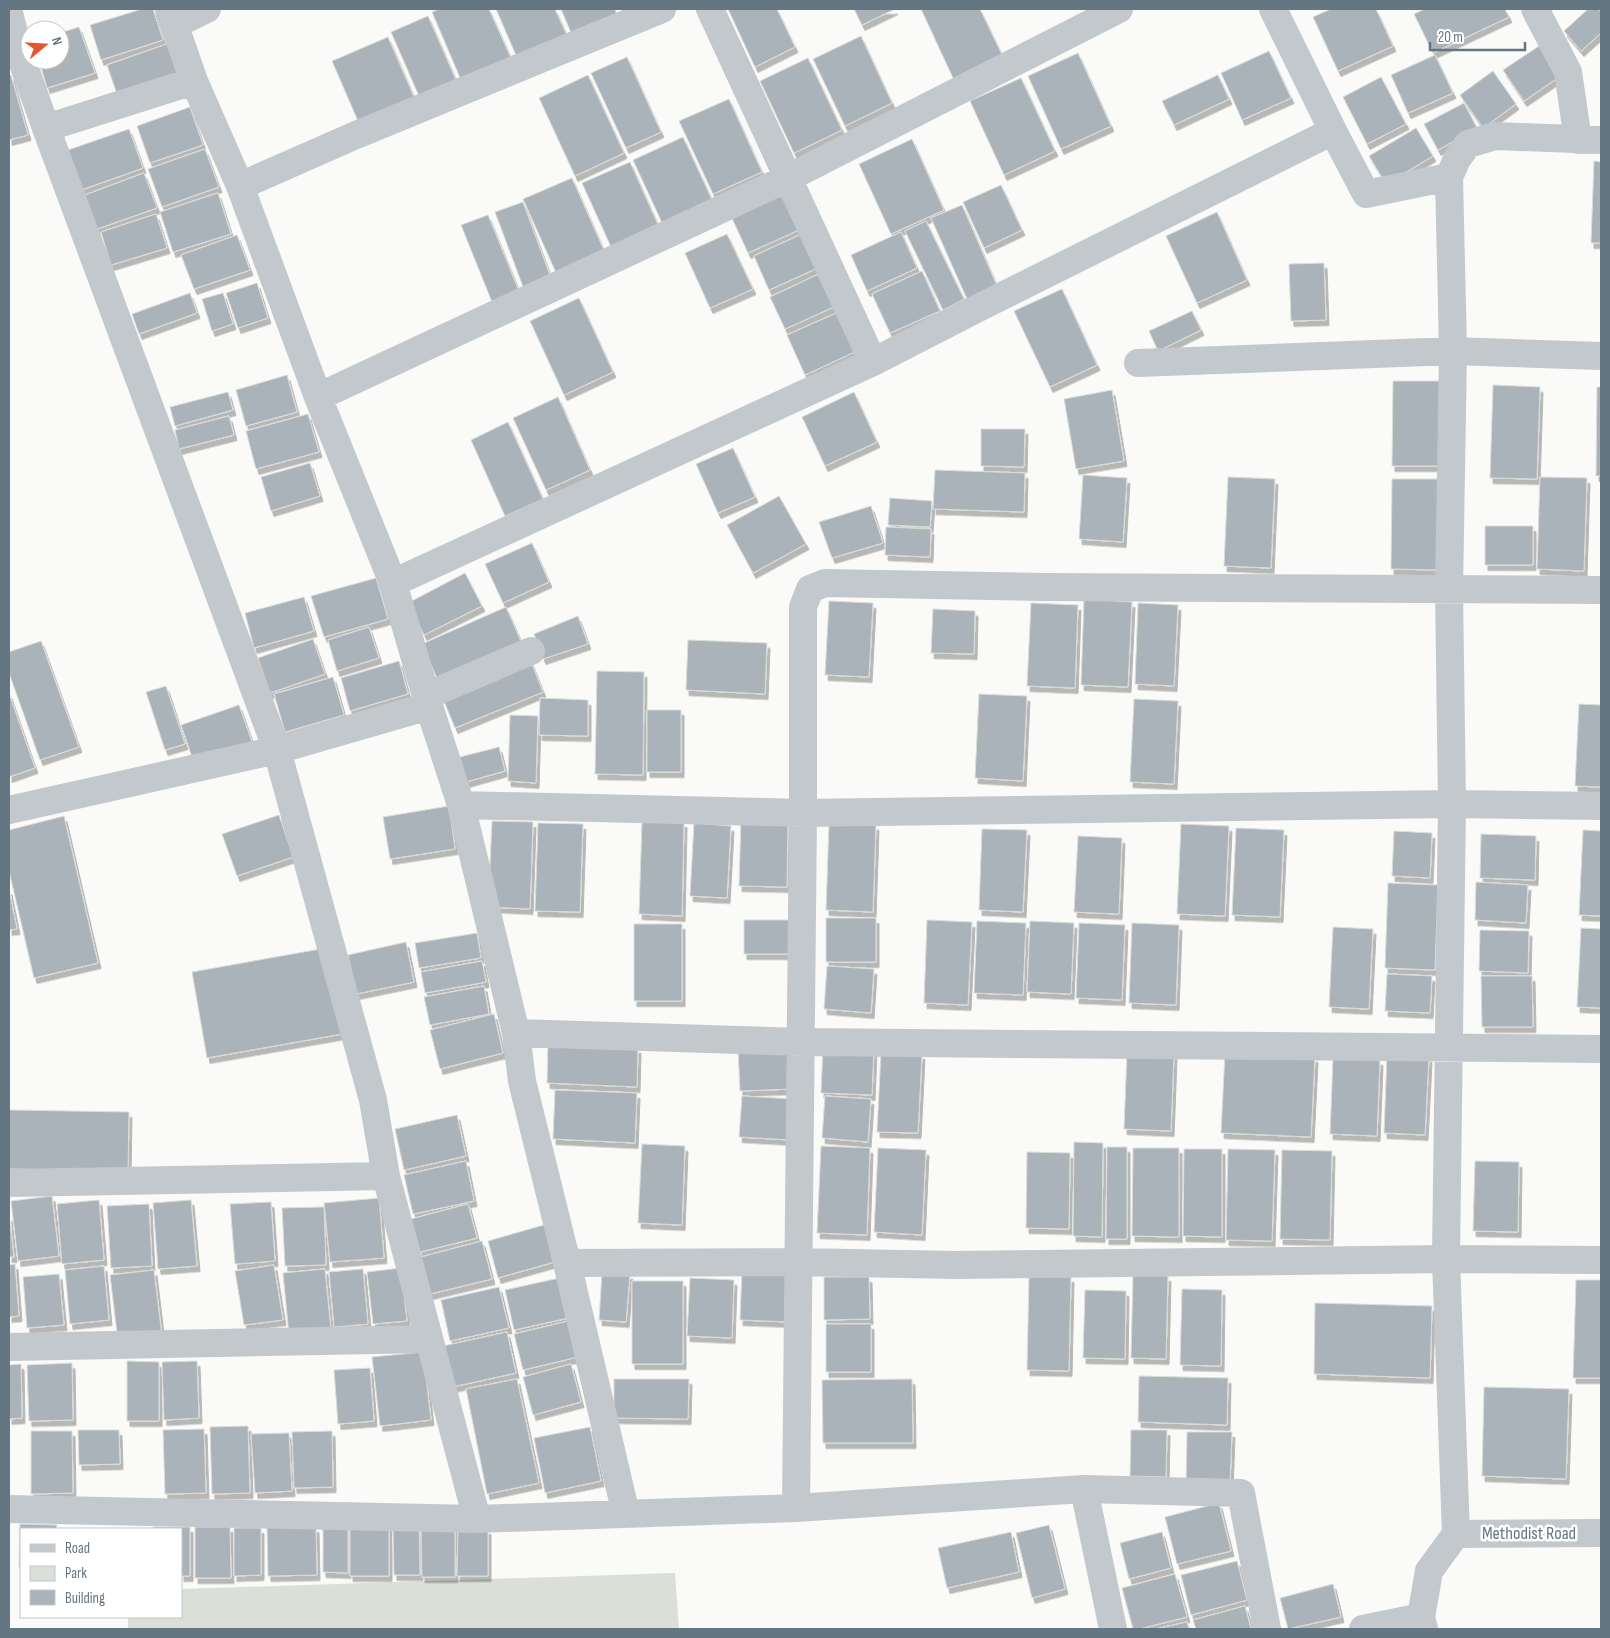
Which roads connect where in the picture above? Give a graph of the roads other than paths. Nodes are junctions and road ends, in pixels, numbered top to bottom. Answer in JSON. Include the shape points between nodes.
{"nodes":[{"id":1,"x":207,"y":9,"type":"edge"},
{"id":2,"x":662,"y":9,"type":"edge"},
{"id":3,"x":710,"y":9,"type":"edge"},
{"id":4,"x":1119,"y":9,"type":"edge"},
{"id":5,"x":1273,"y":9,"type":"edge"},
{"id":6,"x":1535,"y":9,"type":"edge"},
{"id":7,"x":9,"y":14,"type":"edge"},
{"id":8,"x":171,"y":17,"type":"edge"},
{"id":9,"x":14,"y":54,"type":"edge"},
{"id":10,"x":194,"y":81,"type":"junction"},
{"id":11,"x":46,"y":128,"type":"junction"},
{"id":12,"x":1333,"y":131,"type":"junction"},
{"id":13,"x":1590,"y":140,"type":"edge"},
{"id":14,"x":1449,"y":177,"type":"junction"},
{"id":15,"x":788,"y":178,"type":"junction"},
{"id":16,"x":240,"y":186,"type":"junction"},
{"id":17,"x":1453,"y":350,"type":"junction"},
{"id":18,"x":1601,"y":356,"type":"edge"},
{"id":19,"x":873,"y":362,"type":"junction"},
{"id":20,"x":1138,"y":363,"type":"dead end"},
{"id":21,"x":318,"y":397,"type":"junction"},
{"id":22,"x":393,"y":583,"type":"junction"},
{"id":23,"x":1449,"y":590,"type":"junction"},
{"id":24,"x":1601,"y":590,"type":"edge"},
{"id":25,"x":532,"y":651,"type":"dead end"},
{"id":26,"x":427,"y":701,"type":"junction"},
{"id":27,"x":277,"y":750,"type":"junction"},
{"id":28,"x":1452,"y":804,"type":"junction"},
{"id":29,"x":461,"y":805,"type":"junction"},
{"id":30,"x":1601,"y":806,"type":"edge"},
{"id":31,"x":9,"y":810,"type":"edge"},
{"id":32,"x":803,"y":813,"type":"junction"},
{"id":33,"x":516,"y":1033,"type":"junction"},
{"id":34,"x":800,"y":1042,"type":"junction"},
{"id":35,"x":1450,"y":1049,"type":"junction"},
{"id":36,"x":1601,"y":1049,"type":"edge"},
{"id":37,"x":386,"y":1176,"type":"junction"},
{"id":38,"x":9,"y":1183,"type":"edge"},
{"id":39,"x":1446,"y":1259,"type":"junction"},
{"id":40,"x":1601,"y":1260,"type":"edge"},
{"id":41,"x":798,"y":1262,"type":"junction"},
{"id":42,"x":568,"y":1263,"type":"junction"},
{"id":43,"x":428,"y":1339,"type":"junction"},
{"id":44,"x":9,"y":1347,"type":"edge"},
{"id":45,"x":1084,"y":1489,"type":"junction"},
{"id":46,"x":796,"y":1508,"type":"junction"},
{"id":47,"x":9,"y":1509,"type":"edge"},
{"id":48,"x":626,"y":1514,"type":"junction"},
{"id":49,"x":477,"y":1519,"type":"junction"},
{"id":50,"x":1601,"y":1533,"type":"edge"},
{"id":51,"x":1456,"y":1534,"type":"junction"},
{"id":52,"x":1422,"y":1623,"type":"edge"},
{"id":53,"x":1113,"y":1629,"type":"edge"},
{"id":54,"x":1267,"y":1629,"type":"edge"},
{"id":55,"x":1363,"y":1629,"type":"edge"}],
"edges":[{"from":1,"to":8,"type":"street"},
{"from":2,"to":16,"type":"street"},
{"from":3,"to":15,"type":"street"},
{"from":4,"to":15,"type":"street"},
{"from":5,"to":12,"type":"street"},
{"from":6,"to":13,"type":"street","via":[[1568,72]]},
{"from":7,"to":9,"type":"street"},
{"from":8,"to":10,"type":"street"},
{"from":9,"to":11,"type":"street"},
{"from":10,"to":11,"type":"street"},
{"from":10,"to":16,"type":"street"},
{"from":11,"to":27,"type":"street"},
{"from":12,"to":14,"type":"street","via":[[1366,194]]},
{"from":12,"to":19,"type":"street"},
{"from":13,"to":14,"type":"street","via":[[1495,136],[1468,144]]},
{"from":14,"to":17,"type":"street"},
{"from":15,"to":19,"type":"street"},
{"from":15,"to":21,"type":"street"},
{"from":16,"to":21,"type":"street"},
{"from":17,"to":18,"type":"street"},
{"from":17,"to":20,"type":"street"},
{"from":17,"to":23,"type":"street"},
{"from":19,"to":22,"type":"street"},
{"from":21,"to":22,"type":"street"},
{"from":22,"to":26,"type":"street"},
{"from":23,"to":24,"type":"street"},
{"from":23,"to":28,"type":"street"},
{"from":23,"to":32,"type":"street","via":[[825,583],[810,589],[803,607]]},
{"from":25,"to":26,"type":"street"},
{"from":26,"to":27,"type":"street"},
{"from":26,"to":29,"type":"street"},
{"from":27,"to":31,"type":"street"},
{"from":27,"to":37,"type":"street","via":[[373,1100]]},
{"from":28,"to":30,"type":"street"},
{"from":28,"to":32,"type":"street"},
{"from":28,"to":35,"type":"street"},
{"from":29,"to":32,"type":"street"},
{"from":29,"to":33,"type":"street"},
{"from":32,"to":34,"type":"street"},
{"from":33,"to":34,"type":"street"},
{"from":33,"to":42,"type":"street","via":[[522,1081]]},
{"from":34,"to":35,"type":"street"},
{"from":34,"to":41,"type":"street"},
{"from":35,"to":36,"type":"street"},
{"from":35,"to":39,"type":"street"},
{"from":37,"to":38,"type":"street"},
{"from":37,"to":43,"type":"street"},
{"from":39,"to":40,"type":"street"},
{"from":39,"to":41,"type":"street","via":[[955,1265]]},
{"from":39,"to":51,"type":"street"},
{"from":41,"to":42,"type":"street"},
{"from":41,"to":46,"type":"street"},
{"from":42,"to":48,"type":"street"},
{"from":43,"to":44,"type":"street"},
{"from":43,"to":49,"type":"street"},
{"from":45,"to":46,"type":"street"},
{"from":45,"to":53,"type":"street"},
{"from":45,"to":54,"type":"street","via":[[1241,1493]]},
{"from":46,"to":48,"type":"street"},
{"from":47,"to":49,"type":"street"},
{"from":48,"to":49,"type":"street"},
{"from":50,"to":51,"type":"street","name":"Methodist Road"},
{"from":51,"to":52,"type":"street","via":[[1428,1571]]},
{"from":52,"to":55,"type":"street"}]}
